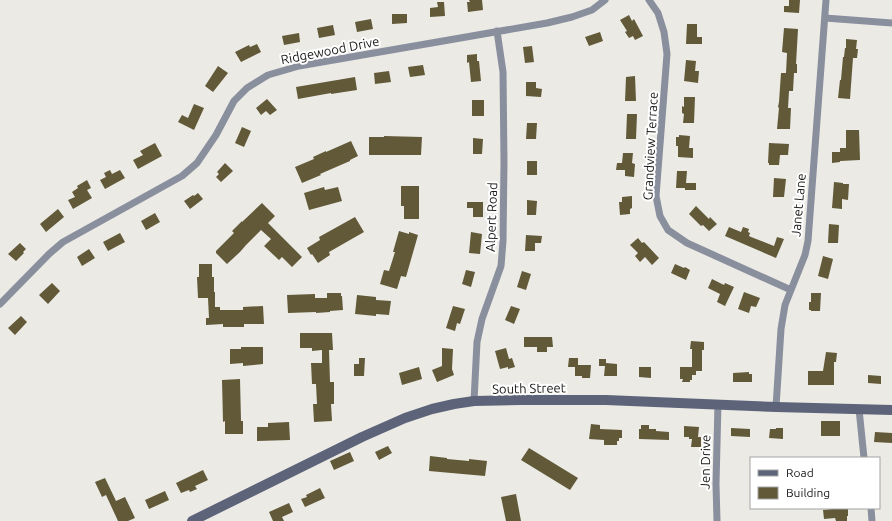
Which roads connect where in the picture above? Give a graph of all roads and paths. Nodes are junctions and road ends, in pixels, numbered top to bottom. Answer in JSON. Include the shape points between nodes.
{"nodes":[{"id":1,"x":605,"y":0,"type":"edge"},
{"id":2,"x":649,"y":0,"type":"edge"},
{"id":3,"x":826,"y":0,"type":"edge"},
{"id":4,"x":825,"y":18,"type":"junction"},
{"id":5,"x":892,"y":22,"type":"edge"},
{"id":6,"x":497,"y":31,"type":"junction"},
{"id":7,"x":791,"y":290,"type":"junction"},
{"id":8,"x":0,"y":304,"type":"edge"},
{"id":9,"x":474,"y":401,"type":"junction"},
{"id":10,"x":718,"y":404,"type":"junction"},
{"id":11,"x":776,"y":407,"type":"junction"},
{"id":12,"x":859,"y":409,"type":"junction"},
{"id":13,"x":892,"y":410,"type":"edge"},
{"id":14,"x":864,"y":457,"type":"edge"},
{"id":15,"x":871,"y":509,"type":"edge"},
{"id":16,"x":207,"y":518,"type":"edge"},
{"id":17,"x":192,"y":521,"type":"edge"},
{"id":18,"x":717,"y":521,"type":"edge"},
{"id":19,"x":872,"y":521,"type":"edge"}],
"edges":[{"from":1,"to":6,"type":"street","name":"Ridgewood Drive","via":[[592,10],[572,17]]},
{"from":2,"to":7,"type":"street","name":"Grandview Terrace","via":[[658,13],[667,54],[656,196],[660,216],[668,230],[687,243]]},
{"from":3,"to":4,"type":"street","name":"Janet Lane"},
{"from":4,"to":5,"type":"street"},
{"from":4,"to":7,"type":"street","name":"Janet Lane","via":[[808,241]]},
{"from":6,"to":8,"type":"street","name":"Ridgewood Drive","via":[[300,66],[268,75],[247,88],[234,101],[197,164],[182,176],[63,242]]},
{"from":6,"to":9,"type":"street","name":"Alpert Road","via":[[503,72],[503,241],[501,266],[482,319],[477,342]]},
{"from":7,"to":11,"type":"street","name":"Janet Lane","via":[[784,305]]},
{"from":9,"to":10,"type":"street","name":"South Street","via":[[606,400]]},
{"from":9,"to":16,"type":"street","name":"South Street","via":[[432,408],[404,418]]},
{"from":10,"to":11,"type":"street","name":"South Street"},
{"from":10,"to":18,"type":"street","name":"Jen Drive"},
{"from":11,"to":12,"type":"street","name":"South Street"},
{"from":12,"to":13,"type":"street","name":"South Street"},
{"from":12,"to":14,"type":"street"},
{"from":15,"to":19,"type":"street"},
{"from":16,"to":17,"type":"street","name":"South Street"}]}
